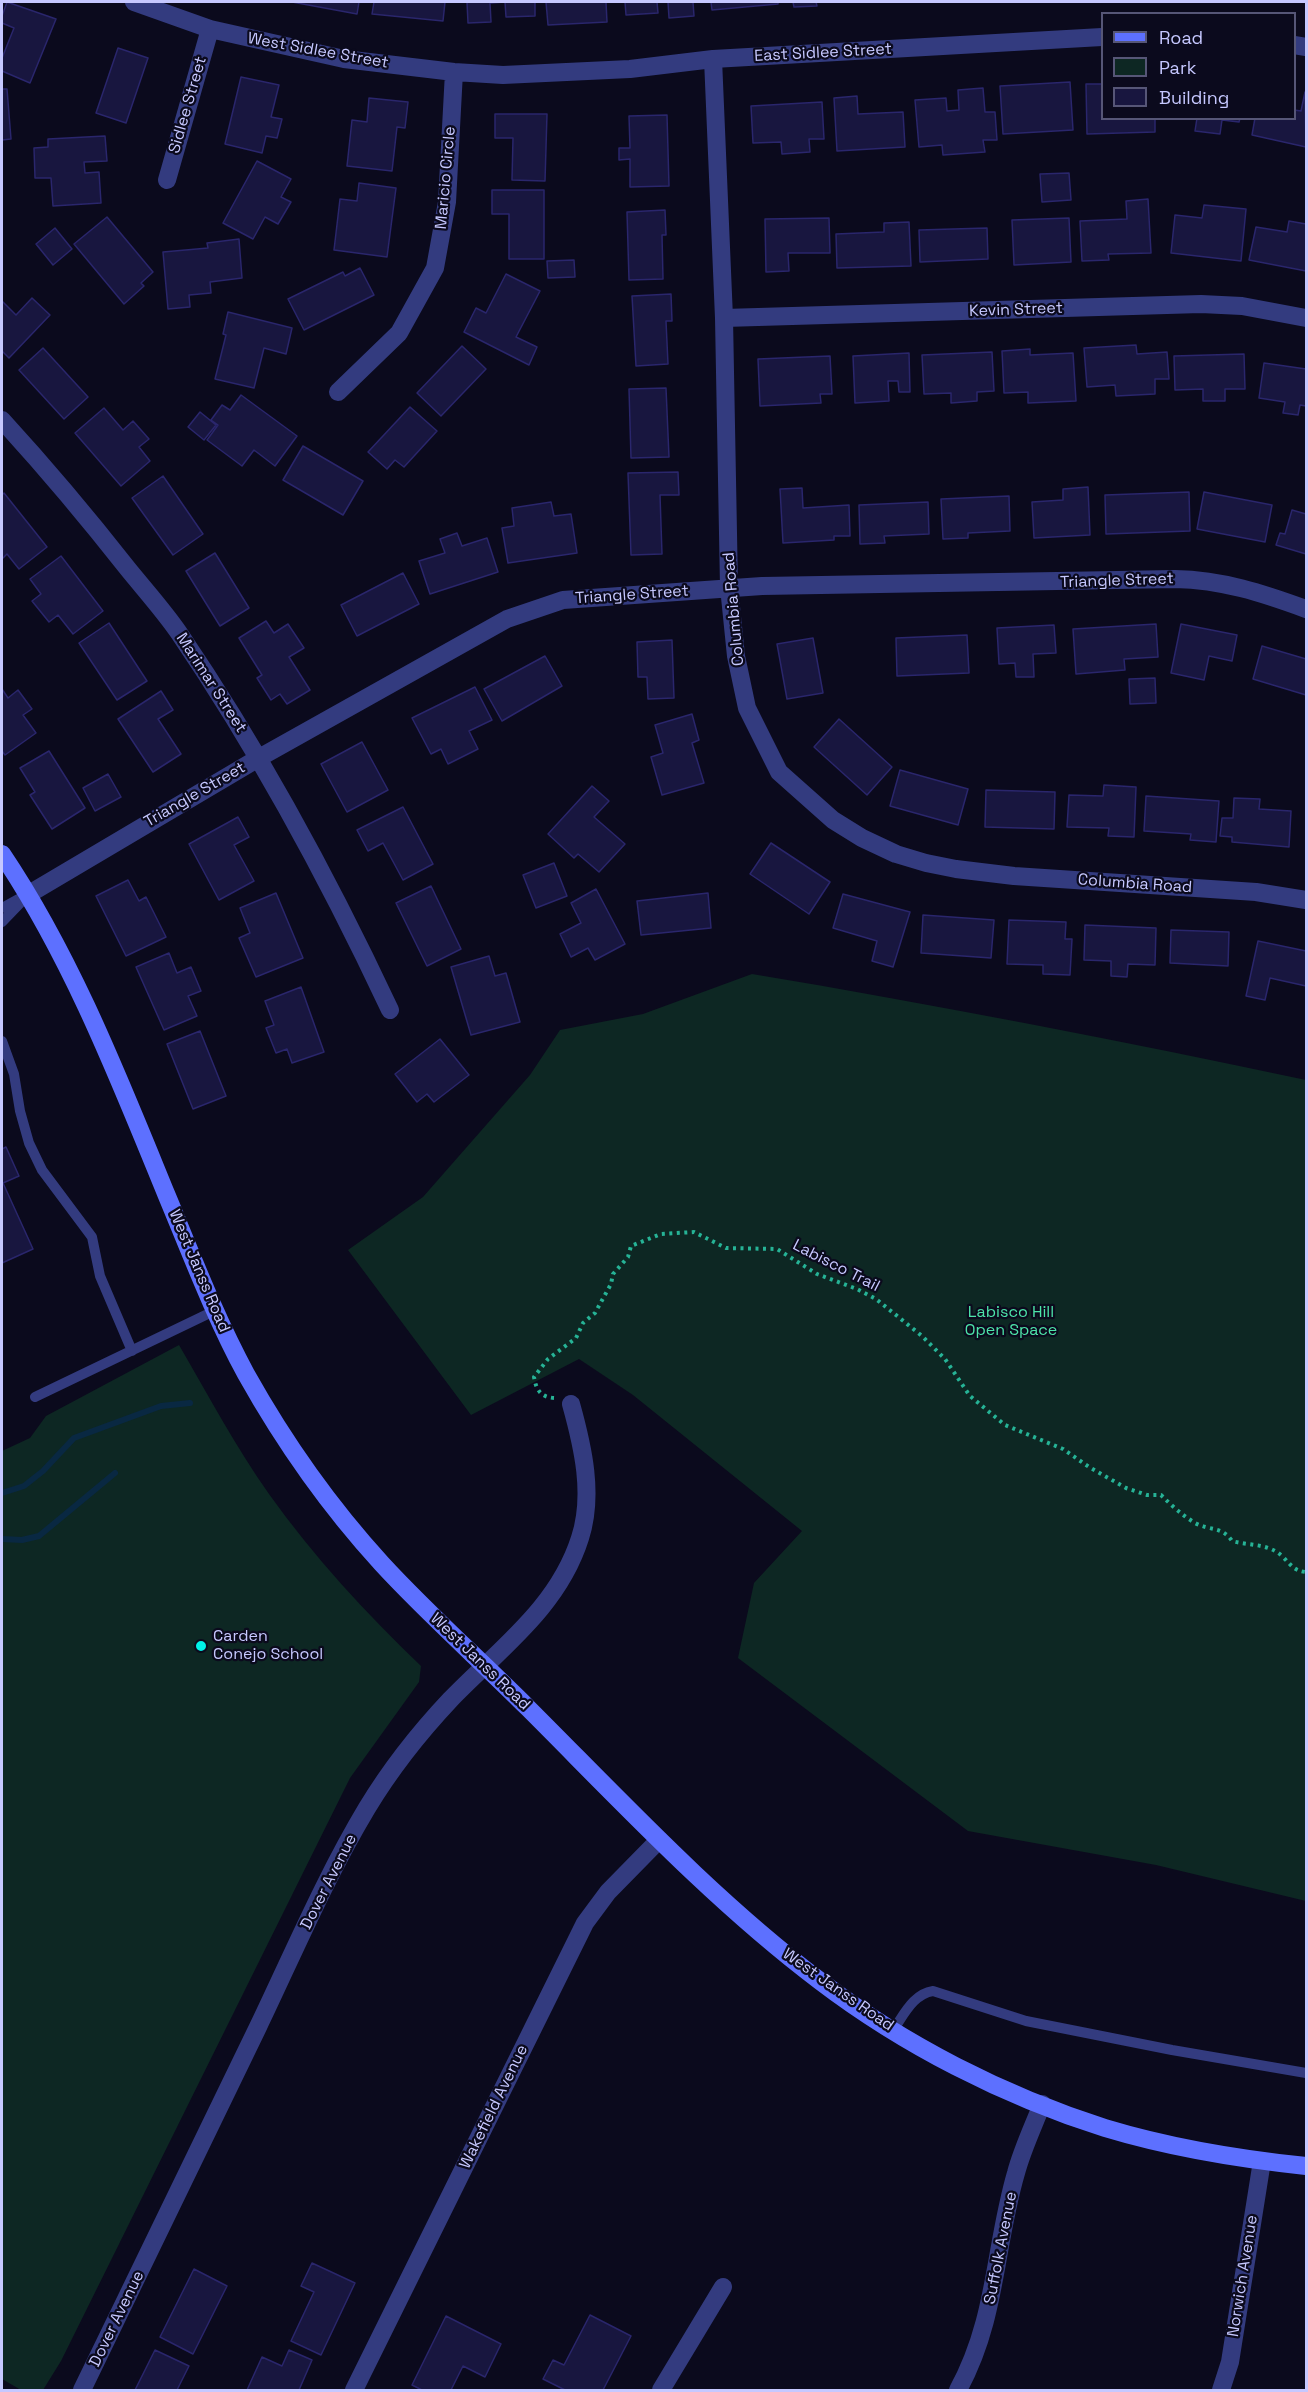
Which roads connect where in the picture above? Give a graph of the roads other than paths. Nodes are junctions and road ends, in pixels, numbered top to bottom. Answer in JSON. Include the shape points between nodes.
{"nodes":[{"id":1,"x":134,"y":2,"type":"edge"},
{"id":2,"x":210,"y":29,"type":"junction"},
{"id":3,"x":1101,"y":37,"type":"edge"},
{"id":4,"x":713,"y":59,"type":"junction"},
{"id":5,"x":454,"y":72,"type":"junction"},
{"id":6,"x":543,"y":74,"type":"joint"},
{"id":7,"x":167,"y":180,"type":"dead end"},
{"id":8,"x":724,"y":318,"type":"junction"},
{"id":9,"x":1306,"y":318,"type":"edge"},
{"id":10,"x":338,"y":392,"type":"dead end"},
{"id":11,"x":2,"y":420,"type":"edge"},
{"id":12,"x":729,"y":587,"type":"junction"},
{"id":13,"x":1306,"y":609,"type":"edge"},
{"id":14,"x":257,"y":759,"type":"junction"},
{"id":15,"x":2,"y":854,"type":"edge"},
{"id":16,"x":29,"y":894,"type":"junction"},
{"id":17,"x":1306,"y":900,"type":"edge"},
{"id":18,"x":2,"y":908,"type":"edge"},
{"id":19,"x":2,"y":922,"type":"edge"},
{"id":20,"x":390,"y":1010,"type":"dead end"},
{"id":21,"x":2,"y":1041,"type":"edge"},
{"id":22,"x":214,"y":1311,"type":"junction"},
{"id":23,"x":132,"y":1351,"type":"junction"},
{"id":24,"x":35,"y":1397,"type":"dead end"},
{"id":25,"x":571,"y":1404,"type":"road end"},
{"id":26,"x":486,"y":1666,"type":"junction"},
{"id":27,"x":659,"y":1840,"type":"junction"},
{"id":28,"x":893,"y":2030,"type":"junction"},
{"id":29,"x":1306,"y":2073,"type":"edge"},
{"id":30,"x":1042,"y":2104,"type":"junction"},
{"id":31,"x":1262,"y":2161,"type":"junction"},
{"id":32,"x":1306,"y":2166,"type":"edge"},
{"id":33,"x":723,"y":2287,"type":"dead end"},
{"id":34,"x":82,"y":2391,"type":"edge"},
{"id":35,"x":354,"y":2391,"type":"edge"},
{"id":36,"x":661,"y":2391,"type":"edge"},
{"id":37,"x":958,"y":2391,"type":"edge"},
{"id":38,"x":1221,"y":2391,"type":"edge"}],
"edges":[{"from":1,"to":2,"type":"street","name":"West Sidlee Street"},
{"from":2,"to":5,"type":"street","name":"West Sidlee Street","via":[[344,59]]},
{"from":2,"to":7,"type":"street","name":"Sidlee Street"},
{"from":3,"to":4,"type":"street","name":"East Sidlee Street"},
{"from":4,"to":6,"type":"street","name":"East Sidlee Street"},
{"from":4,"to":8,"type":"street","name":"Columbia Road"},
{"from":5,"to":6,"type":"street","name":"West Sidlee Street"},
{"from":5,"to":10,"type":"street","name":"Maricio Circle","via":[[447,202],[435,268],[399,333]]},
{"from":8,"to":9,"type":"street","name":"Kevin Street","via":[[1202,304],[1242,306]]},
{"from":8,"to":12,"type":"street","name":"Columbia Road"},
{"from":11,"to":14,"type":"street","name":"Marimar Street","via":[[178,631]]},
{"from":12,"to":13,"type":"street","name":"Triangle Street","via":[[1206,580],[1232,584]]},
{"from":12,"to":14,"type":"street","name":"Triangle Street","via":[[563,600],[534,608],[507,619]]},
{"from":12,"to":17,"type":"street","name":"Columbia Road","via":[[736,657],[747,708],[763,743],[779,772],[833,820],[862,838],[896,855],[956,869],[1256,892]]},
{"from":14,"to":16,"type":"street","name":"Triangle Street"},
{"from":14,"to":20,"type":"street","name":"Marimar Street","via":[[344,914]]},
{"from":15,"to":16,"type":"main road","name":"West Janss Road"},
{"from":16,"to":18,"type":"lane"},
{"from":16,"to":19,"type":"lane"},
{"from":16,"to":22,"type":"main road","name":"West Janss Road","via":[[109,1058]]},
{"from":21,"to":23,"type":"lane","via":[[14,1074],[29,1143],[42,1170],[92,1237],[100,1276]]},
{"from":22,"to":23,"type":"lane"},
{"from":22,"to":26,"type":"main road","name":"West Janss Road","via":[[275,1424],[337,1511],[384,1566]]},
{"from":23,"to":24,"type":"lane"},
{"from":25,"to":26,"type":"street","name":"Dover Avenue","via":[[581,1440],[587,1498],[581,1538],[551,1598]]},
{"from":26,"to":27,"type":"main road","name":"West Janss Road"},
{"from":26,"to":34,"type":"street","name":"Dover Avenue","via":[[413,1742],[367,1808],[322,1893]]},
{"from":27,"to":28,"type":"main road","name":"West Janss Road","via":[[767,1939],[824,1984]]},
{"from":27,"to":35,"type":"street","name":"Wakefield Avenue","via":[[608,1892],[585,1923]]},
{"from":28,"to":29,"type":"lane","via":[[915,1999],[933,1991],[1026,2021]]},
{"from":28,"to":30,"type":"main road","name":"West Janss Road","via":[[960,2068]]},
{"from":30,"to":31,"type":"main road","name":"West Janss Road","via":[[1158,2142]]},
{"from":30,"to":37,"type":"street","name":"Suffolk Avenue","via":[[1016,2172],[984,2330]]},
{"from":31,"to":32,"type":"main road","name":"West Janss Road"},
{"from":31,"to":38,"type":"street","name":"Norwich Avenue","via":[[1230,2362]]},
{"from":33,"to":36,"type":"street"}]}
